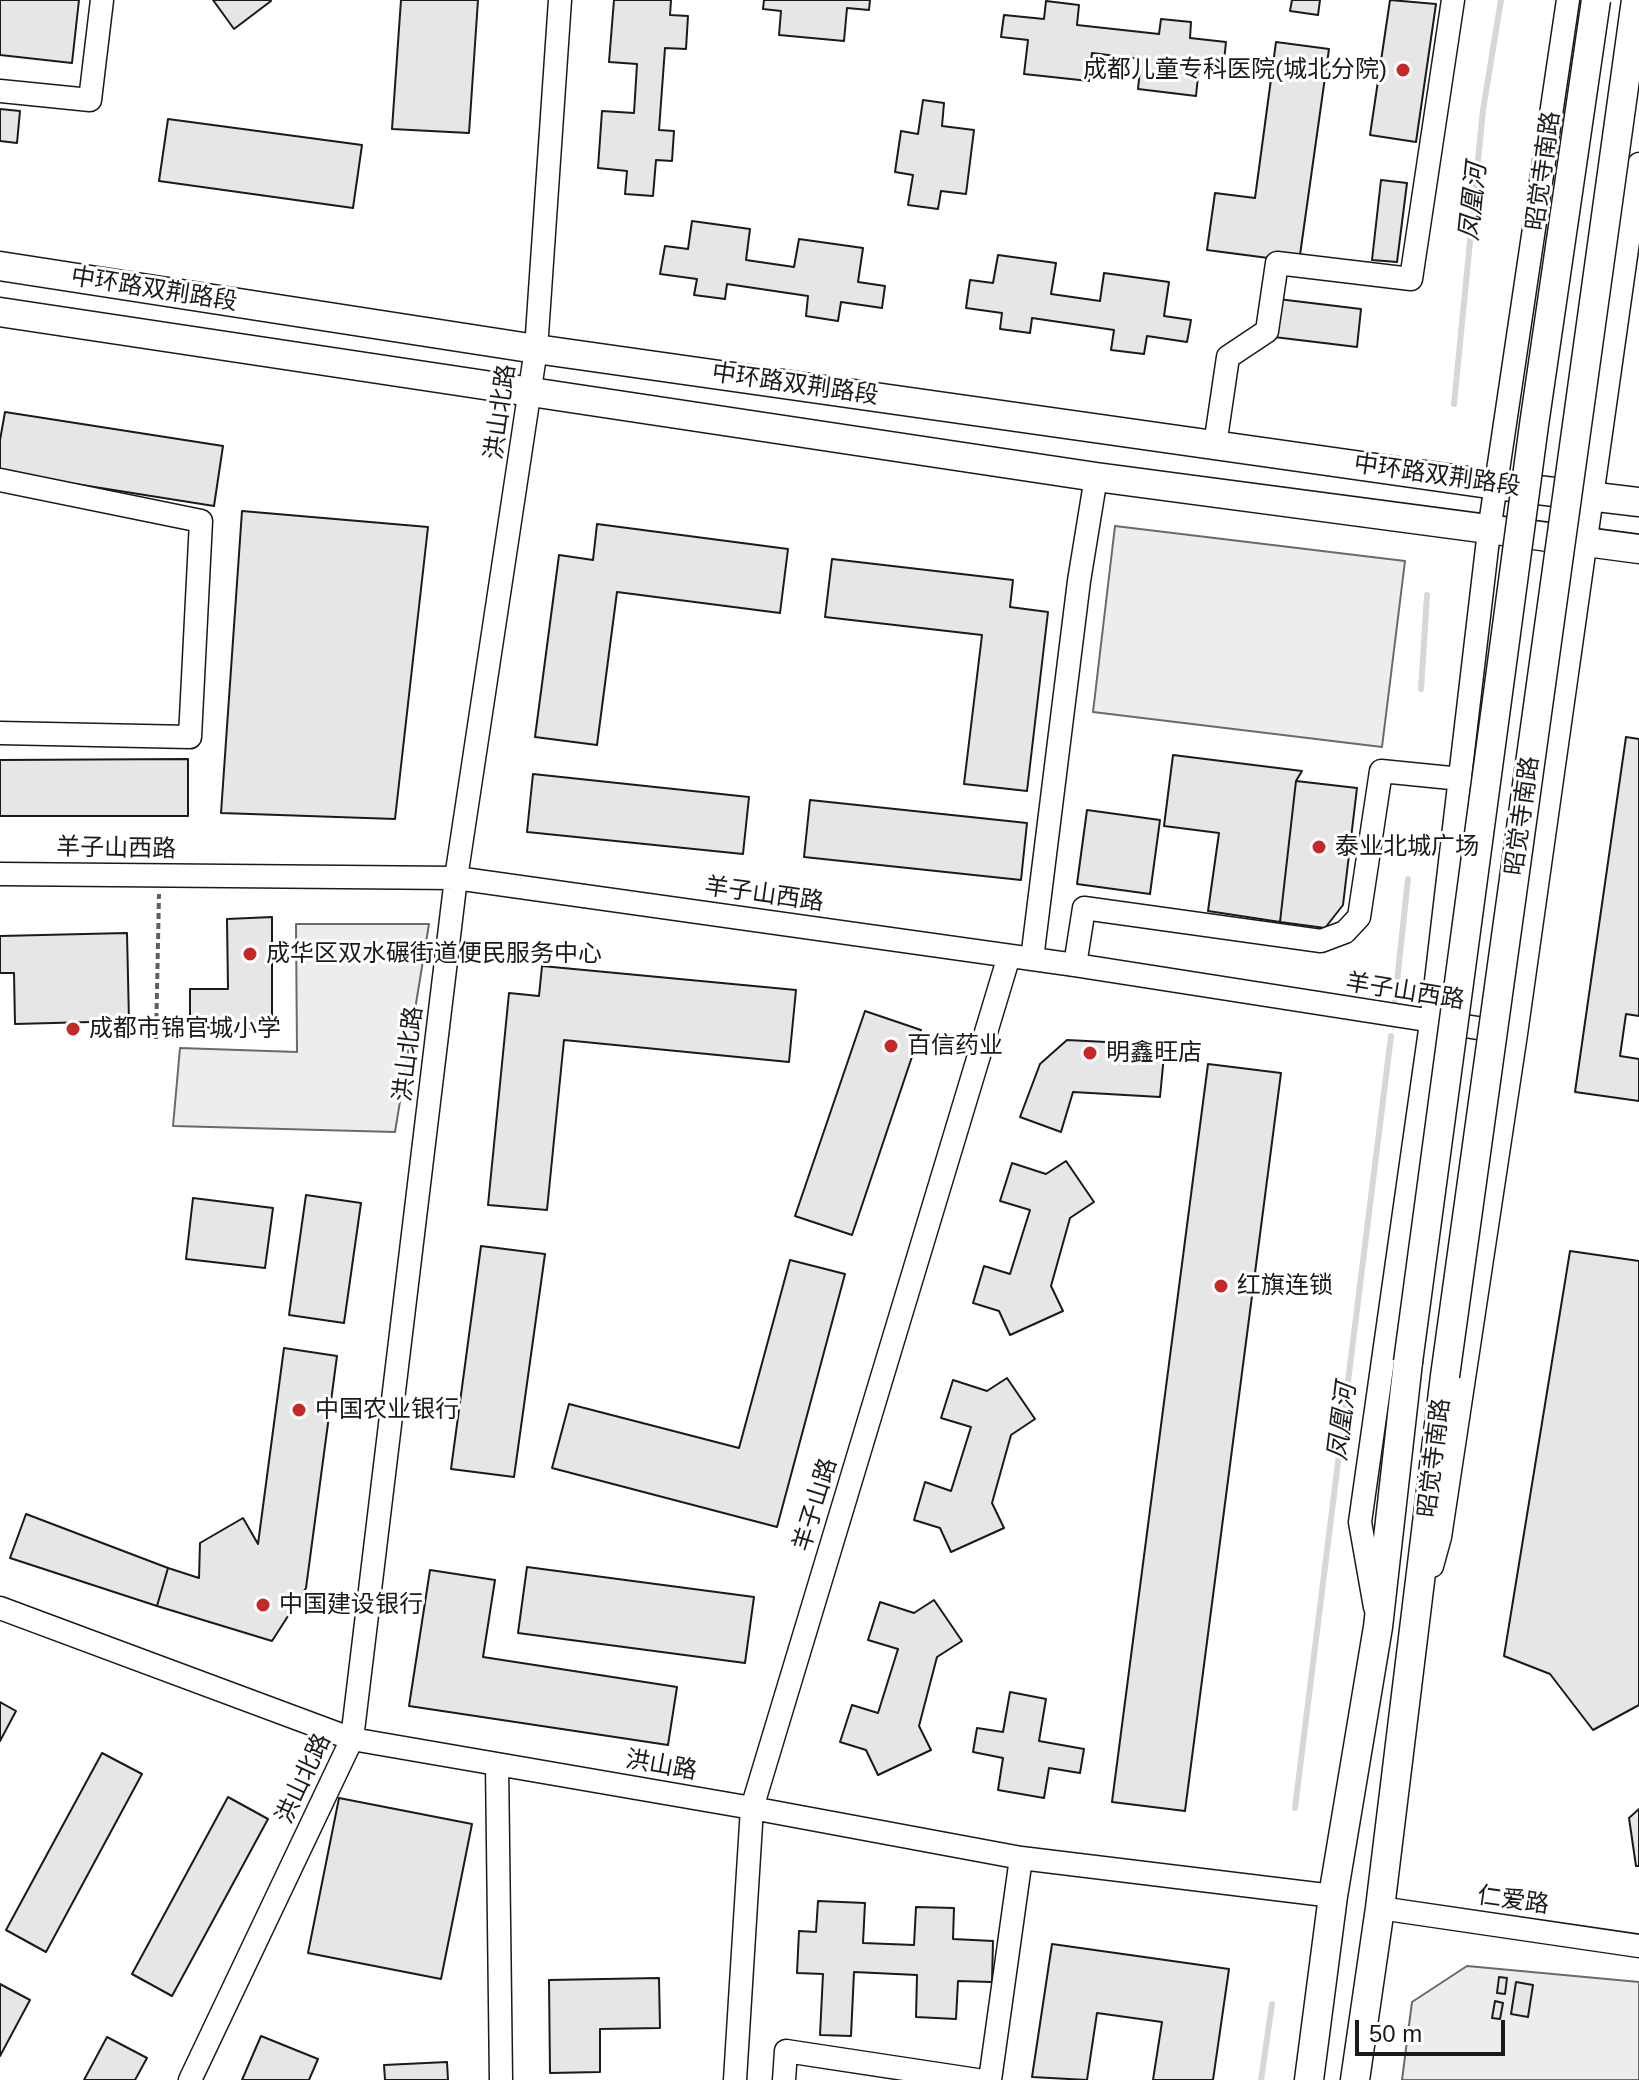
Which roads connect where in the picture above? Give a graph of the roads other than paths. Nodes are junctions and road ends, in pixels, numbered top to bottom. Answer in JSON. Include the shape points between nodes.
{"nodes":[{"id":1,"x":102,"y":0,"type":"edge"},
{"id":2,"x":560,"y":0,"type":"edge"},
{"id":3,"x":1453,"y":0,"type":"edge"},
{"id":4,"x":1568,"y":0,"type":"edge"},
{"id":5,"x":1596,"y":0,"type":"edge"},
{"id":6,"x":1636,"y":0,"type":"edge"},
{"id":7,"x":0,"y":91,"type":"edge"},
{"id":8,"x":1639,"y":164,"type":"edge"},
{"id":9,"x":0,"y":266,"type":"edge"},
{"id":10,"x":0,"y":312,"type":"edge"},
{"id":11,"x":536,"y":349,"type":"junction"},
{"id":12,"x":531,"y":390,"type":"junction"},
{"id":13,"x":1215,"y":445,"type":"junction"},
{"id":14,"x":1096,"y":477,"type":"junction"},
{"id":15,"x":0,"y":480,"type":"edge"},
{"id":16,"x":1496,"y":485,"type":"junction"},
{"id":17,"x":1592,"y":495,"type":"junction"},
{"id":18,"x":1639,"y":502,"type":"edge"},
{"id":19,"x":1489,"y":531,"type":"junction"},
{"id":20,"x":1585,"y":541,"type":"junction"},
{"id":21,"x":1639,"y":549,"type":"edge"},
{"id":22,"x":0,"y":733,"type":"edge"},
{"id":23,"x":1461,"y":779,"type":"junction"},
{"id":24,"x":0,"y":874,"type":"edge"},
{"id":25,"x":456,"y":878,"type":"junction"},
{"id":26,"x":1009,"y":956,"type":"junction"},
{"id":27,"x":1032,"y":959,"type":"junction"},
{"id":28,"x":1075,"y":965,"type":"junction"},
{"id":29,"x":1431,"y":1023,"type":"junction"},
{"id":30,"x":1516,"y":1034,"type":"junction"},
{"id":31,"x":0,"y":1608,"type":"edge"},
{"id":32,"x":1378,"y":1627,"type":"junction"},
{"id":33,"x":1413,"y":1633,"type":"junction"},
{"id":34,"x":352,"y":1739,"type":"junction"},
{"id":35,"x":497,"y":1764,"type":"junction"},
{"id":36,"x":752,"y":1808,"type":"junction"},
{"id":37,"x":1021,"y":1858,"type":"junction"},
{"id":38,"x":1333,"y":1896,"type":"junction"},
{"id":39,"x":1380,"y":1908,"type":"junction"},
{"id":40,"x":1639,"y":1946,"type":"edge"},
{"id":41,"x":190,"y":2080,"type":"edge"},
{"id":42,"x":501,"y":2080,"type":"edge"},
{"id":43,"x":735,"y":2080,"type":"edge"},
{"id":44,"x":784,"y":2080,"type":"edge"},
{"id":45,"x":977,"y":2080,"type":"edge"},
{"id":46,"x":990,"y":2080,"type":"edge"},
{"id":47,"x":1309,"y":2080,"type":"edge"},
{"id":48,"x":1355,"y":2080,"type":"edge"}],
"edges":[{"from":1,"to":7,"type":"street","via":[[90,100]]},
{"from":2,"to":11,"type":"street","name":"洪山北路"},
{"from":3,"to":13,"type":"street","via":[[1411,279],[1277,263],[1267,331],[1228,357]]},
{"from":4,"to":16,"type":"street","name":"昭觉寺南路"},
{"from":5,"to":32,"type":"main road","name":"昭觉寺南路","bridge":true,"via":[[1408,1362]]},
{"from":6,"to":33,"type":"main road","name":"昭觉寺南路","bridge":true},
{"from":8,"to":17,"type":"street","name":"昭觉寺南路"},
{"from":9,"to":11,"type":"main road","name":"中环路双荆路段"},
{"from":10,"to":12,"type":"main road","name":"中环路双荆路段"},
{"from":11,"to":12,"type":"street","name":"洪山北路"},
{"from":11,"to":13,"type":"main road","name":"中环路双荆路段"},
{"from":12,"to":14,"type":"main road","name":"中环路双荆路段"},
{"from":12,"to":25,"type":"street","name":"洪山北路"},
{"from":13,"to":16,"type":"main road","name":"中环路双荆路段"},
{"from":14,"to":19,"type":"main road","name":"中环路双荆路段"},
{"from":14,"to":27,"type":"street"},
{"from":15,"to":22,"type":"street","via":[[201,521],[190,737]]},
{"from":16,"to":17,"type":"main road","name":"中环路双荆路段"},
{"from":16,"to":19,"type":"street","name":"昭觉寺南路"},
{"from":17,"to":18,"type":"main road","name":"中环路双荆路段"},
{"from":17,"to":20,"type":"street","name":"昭觉寺南路"},
{"from":19,"to":20,"type":"main road","name":"中环路双荆路段"},
{"from":19,"to":23,"type":"street","name":"昭觉寺南路"},
{"from":20,"to":21,"type":"main road","name":"中环路双荆路段"},
{"from":20,"to":30,"type":"street","name":"昭觉寺南路"},
{"from":23,"to":28,"type":"street","via":[[1381,771],[1359,917],[1345,932],[1321,941],[1084,908]]},
{"from":23,"to":29,"type":"street","name":"昭觉寺南路"},
{"from":24,"to":25,"type":"street","name":"羊子山西路"},
{"from":25,"to":26,"type":"street","name":"羊子山西路"},
{"from":25,"to":34,"type":"street","name":"洪山北路"},
{"from":26,"to":27,"type":"street","name":"羊子山西路"},
{"from":26,"to":36,"type":"street","name":"羊子山路"},
{"from":27,"to":28,"type":"street","name":"羊子山西路"},
{"from":28,"to":29,"type":"street","name":"羊子山西路"},
{"from":29,"to":30,"type":"street","name":"羊子山西路"},
{"from":29,"to":32,"type":"street","name":"昭觉寺南路","via":[[1360,1522]]},
{"from":30,"to":33,"type":"street","name":"昭觉寺南路","via":[[1440,1537]]},
{"from":31,"to":34,"type":"street","name":"洪山路"},
{"from":32,"to":38,"type":"main road","name":"昭觉寺南路"},
{"from":33,"to":39,"type":"main road","name":"昭觉寺南路"},
{"from":34,"to":35,"type":"street","name":"洪山路"},
{"from":34,"to":41,"type":"street","name":"洪山北路"},
{"from":35,"to":36,"type":"street","name":"洪山路"},
{"from":35,"to":42,"type":"street"},
{"from":36,"to":37,"type":"street","name":"洪山路"},
{"from":36,"to":43,"type":"street","name":"羊子山路"},
{"from":37,"to":38,"type":"street","name":"洪山路"},
{"from":37,"to":46,"type":"street"},
{"from":38,"to":47,"type":"main road","name":"昭觉寺南路"},
{"from":39,"to":40,"type":"street","name":"仁爱路"},
{"from":39,"to":48,"type":"main road","name":"昭觉寺南路"},
{"from":44,"to":45,"type":"street","via":[[786,2051]]}]}
